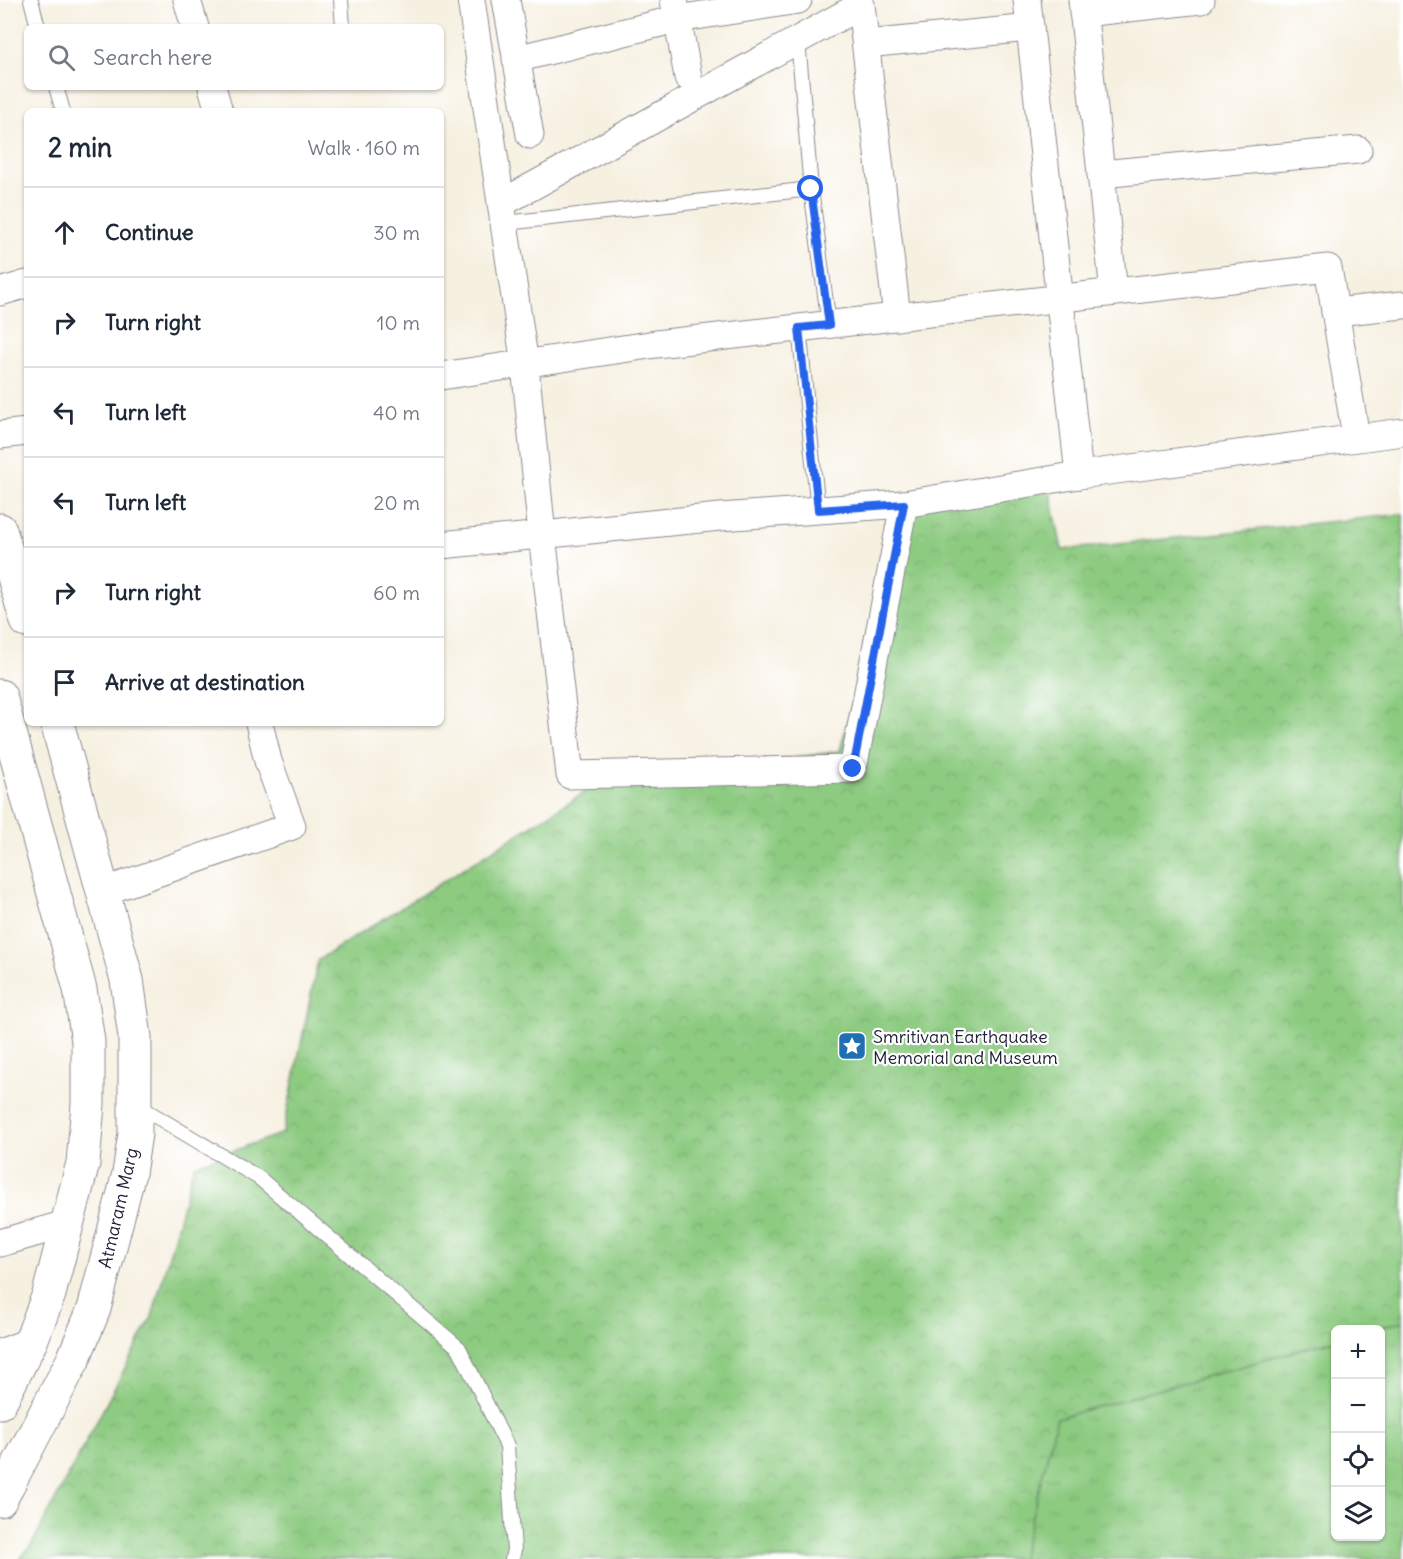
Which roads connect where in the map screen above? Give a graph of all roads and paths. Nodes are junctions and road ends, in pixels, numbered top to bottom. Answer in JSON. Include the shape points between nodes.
{"nodes":[{"id":1,"x":31,"y":0,"type":"edge"},
{"id":2,"x":187,"y":0,"type":"edge"},
{"id":3,"x":341,"y":0,"type":"edge"},
{"id":4,"x":471,"y":0,"type":"edge"},
{"id":5,"x":506,"y":0,"type":"edge"},
{"id":6,"x":798,"y":0,"type":"edge"},
{"id":7,"x":1027,"y":0,"type":"edge"},
{"id":8,"x":1201,"y":0,"type":"edge"},
{"id":9,"x":1082,"y":7,"type":"edge"},
{"id":10,"x":676,"y":10,"type":"edge"},
{"id":11,"x":37,"y":24,"type":"edge"},
{"id":12,"x":194,"y":24,"type":"edge"},
{"id":13,"x":343,"y":24,"type":"edge"},
{"id":14,"x":1030,"y":28,"type":"junction"},
{"id":15,"x":798,"y":40,"type":"junction"},
{"id":16,"x":866,"y":44,"type":"junction"},
{"id":17,"x":516,"y":59,"type":"junction"},
{"id":18,"x":688,"y":76,"type":"dead end"},
{"id":19,"x":57,"y":90,"type":"edge"},
{"id":20,"x":213,"y":90,"type":"edge"},
{"id":21,"x":62,"y":108,"type":"edge"},
{"id":22,"x":218,"y":108,"type":"edge"},
{"id":23,"x":530,"y":135,"type":"dead end"},
{"id":24,"x":1358,"y":150,"type":"dead end"},
{"id":25,"x":1101,"y":174,"type":"junction"},
{"id":26,"x":811,"y":189,"type":"junction"},
{"id":27,"x":504,"y":213,"type":"junction"},
{"id":28,"x":24,"y":286,"type":"edge"},
{"id":29,"x":0,"y":292,"type":"edge"},
{"id":30,"x":1114,"y":292,"type":"junction"},
{"id":31,"x":1060,"y":298,"type":"junction"},
{"id":32,"x":1403,"y":305,"type":"edge"},
{"id":33,"x":1335,"y":312,"type":"junction"},
{"id":34,"x":897,"y":317,"type":"junction"},
{"id":35,"x":829,"y":325,"type":"junction"},
{"id":36,"x":799,"y":328,"type":"junction"},
{"id":37,"x":525,"y":365,"type":"junction"},
{"id":38,"x":444,"y":376,"type":"edge"},
{"id":39,"x":24,"y":432,"type":"edge"},
{"id":40,"x":1403,"y":432,"type":"edge"},
{"id":41,"x":0,"y":435,"type":"edge"},
{"id":42,"x":1356,"y":437,"type":"junction"},
{"id":43,"x":1079,"y":475,"type":"junction"},
{"id":44,"x":904,"y":504,"type":"junction"},
{"id":45,"x":818,"y":510,"type":"junction"},
{"id":46,"x":0,"y":530,"type":"edge"},
{"id":47,"x":542,"y":535,"type":"junction"},
{"id":48,"x":444,"y":545,"type":"edge"},
{"id":49,"x":24,"y":611,"type":"edge"},
{"id":50,"x":0,"y":696,"type":"edge"},
{"id":51,"x":58,"y":726,"type":"edge"},
{"id":52,"x":260,"y":726,"type":"edge"},
{"id":53,"x":105,"y":891,"type":"junction"},
{"id":54,"x":136,"y":1104,"type":"junction"},
{"id":55,"x":66,"y":1224,"type":"junction"},
{"id":56,"x":0,"y":1243,"type":"edge"},
{"id":57,"x":31,"y":1341,"type":"junction"},
{"id":58,"x":0,"y":1353,"type":"edge"},
{"id":59,"x":0,"y":1402,"type":"edge"},
{"id":60,"x":0,"y":1500,"type":"edge"},
{"id":61,"x":512,"y":1559,"type":"edge"}],
"edges":[{"from":1,"to":11,"type":"lane"},
{"from":2,"to":12,"type":"street"},
{"from":3,"to":13,"type":"lane"},
{"from":4,"to":27,"type":"street"},
{"from":5,"to":17,"type":"street"},
{"from":6,"to":10,"type":"street"},
{"from":7,"to":14,"type":"street"},
{"from":8,"to":9,"type":"street"},
{"from":9,"to":25,"type":"street"},
{"from":10,"to":17,"type":"street"},
{"from":10,"to":18,"type":"street"},
{"from":14,"to":16,"type":"street"},
{"from":14,"to":31,"type":"street"},
{"from":15,"to":16,"type":"street","via":[[861,5]]},
{"from":15,"to":26,"type":"lane"},
{"from":15,"to":27,"type":"street"},
{"from":16,"to":34,"type":"street"},
{"from":17,"to":23,"type":"street"},
{"from":19,"to":21,"type":"lane"},
{"from":20,"to":22,"type":"street"},
{"from":24,"to":25,"type":"street"},
{"from":25,"to":30,"type":"street"},
{"from":26,"to":27,"type":"lane"},
{"from":26,"to":35,"type":"lane"},
{"from":27,"to":37,"type":"street"},
{"from":28,"to":29,"type":"street"},
{"from":30,"to":31,"type":"street"},
{"from":30,"to":33,"type":"street","via":[[1328,268]]},
{"from":31,"to":34,"type":"street"},
{"from":31,"to":43,"type":"street"},
{"from":32,"to":33,"type":"street"},
{"from":33,"to":42,"type":"street"},
{"from":34,"to":35,"type":"street"},
{"from":35,"to":36,"type":"street"},
{"from":36,"to":37,"type":"street","via":[[656,344]]},
{"from":36,"to":45,"type":"lane"},
{"from":37,"to":38,"type":"street"},
{"from":37,"to":47,"type":"street"},
{"from":39,"to":41,"type":"street"},
{"from":40,"to":42,"type":"street"},
{"from":42,"to":43,"type":"street"},
{"from":43,"to":44,"type":"street"},
{"from":44,"to":45,"type":"street"},
{"from":44,"to":47,"type":"street","via":[[853,769],[570,775]]},
{"from":45,"to":47,"type":"street"},
{"from":46,"to":49,"type":"main road"},
{"from":47,"to":48,"type":"street"},
{"from":50,"to":55,"type":"main road","via":[[73,953],[87,1041],[87,1130],[83,1163]]},
{"from":51,"to":53,"type":"main road","name":"Atmaram Marg"},
{"from":52,"to":53,"type":"street","via":[[292,826]]},
{"from":53,"to":54,"type":"main road","name":"Atmaram Marg","via":[[129,992],[135,1037]]},
{"from":54,"to":60,"type":"main road","name":"Atmaram Marg","via":[[129,1173],[94,1309],[74,1360]]},
{"from":54,"to":61,"type":"lane","via":[[259,1178],[459,1348],[507,1446]]},
{"from":55,"to":56,"type":"street"},
{"from":55,"to":57,"type":"main road","via":[[49,1294]]},
{"from":57,"to":58,"type":"street"},
{"from":57,"to":59,"type":"main road"}]}
